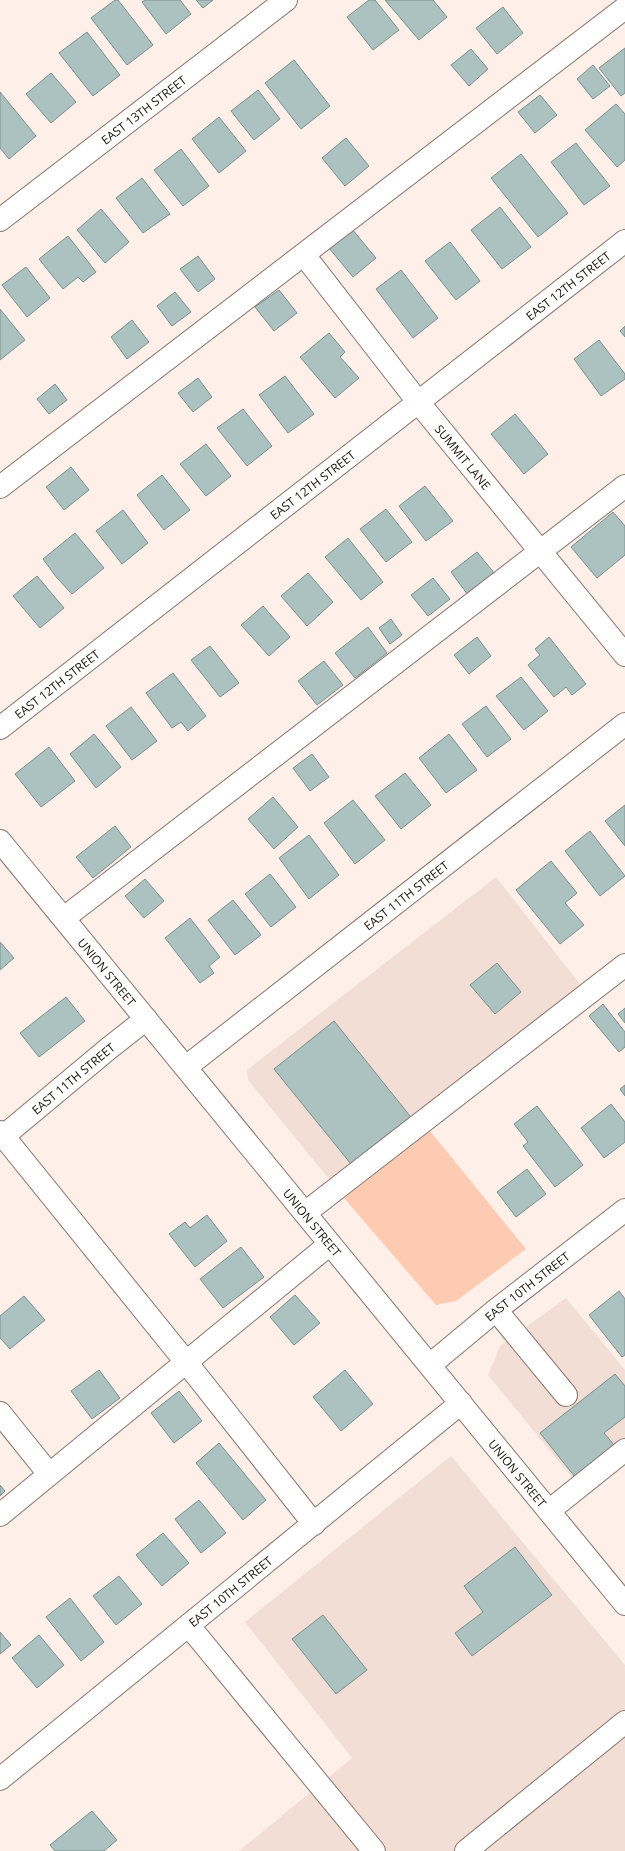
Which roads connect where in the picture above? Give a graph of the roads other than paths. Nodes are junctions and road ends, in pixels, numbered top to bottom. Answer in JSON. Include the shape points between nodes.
{"nodes":[{"id":1,"x":286,"y":0,"type":"edge"},
{"id":2,"x":625,"y":8,"type":"edge"},
{"id":3,"x":0,"y":220,"type":"edge"},
{"id":4,"x":625,"y":241,"type":"edge"},
{"id":5,"x":304,"y":255,"type":"junction"},
{"id":6,"x":419,"y":403,"type":"junction"},
{"id":7,"x":625,"y":486,"type":"edge"},
{"id":8,"x":0,"y":488,"type":"edge"},
{"id":9,"x":541,"y":552,"type":"junction"},
{"id":10,"x":625,"y":655,"type":"edge"},
{"id":11,"x":625,"y":724,"type":"edge"},
{"id":12,"x":0,"y":728,"type":"edge"},
{"id":13,"x":0,"y":842,"type":"edge"},
{"id":14,"x":64,"y":918,"type":"junction"},
{"id":15,"x":625,"y":965,"type":"edge"},
{"id":16,"x":146,"y":1019,"type":"junction"},
{"id":17,"x":186,"y":1067,"type":"junction"},
{"id":18,"x":1,"y":1136,"type":"edge"},
{"id":19,"x":625,"y":1210,"type":"edge"},
{"id":20,"x":305,"y":1213,"type":"junction"},
{"id":21,"x":330,"y":1244,"type":"junction"},
{"id":22,"x":496,"y":1310,"type":"junction"},
{"id":23,"x":186,"y":1362,"type":"junction"},
{"id":24,"x":430,"y":1365,"type":"junction"},
{"id":25,"x":566,"y":1395,"type":"dead end"},
{"id":26,"x":461,"y":1403,"type":"junction"},
{"id":27,"x":0,"y":1412,"type":"edge"},
{"id":28,"x":625,"y":1450,"type":"edge"},
{"id":29,"x":50,"y":1474,"type":"junction"},
{"id":30,"x":550,"y":1510,"type":"junction"},
{"id":31,"x":0,"y":1515,"type":"edge"},
{"id":32,"x":314,"y":1524,"type":"junction"},
{"id":33,"x":625,"y":1604,"type":"edge"},
{"id":34,"x":189,"y":1626,"type":"junction"},
{"id":35,"x":625,"y":1722,"type":"edge"},
{"id":36,"x":0,"y":1779,"type":"edge"},
{"id":37,"x":374,"y":1851,"type":"edge"},
{"id":38,"x":466,"y":1851,"type":"edge"}],
"edges":[{"from":1,"to":3,"type":"street","name":"EAST 13TH STREET"},
{"from":2,"to":5,"type":"street"},
{"from":4,"to":6,"type":"street","name":"EAST 12TH STREET"},
{"from":5,"to":6,"type":"street","name":"SUMMIT LANE"},
{"from":5,"to":8,"type":"street"},
{"from":6,"to":9,"type":"street","name":"SUMMIT LANE"},
{"from":6,"to":12,"type":"street","name":"EAST 12TH STREET"},
{"from":7,"to":9,"type":"street"},
{"from":9,"to":10,"type":"street","name":"SUMMIT LANE"},
{"from":9,"to":14,"type":"street"},
{"from":11,"to":17,"type":"street","name":"EAST 11TH STREET"},
{"from":13,"to":14,"type":"street","name":"UNION STREET"},
{"from":14,"to":16,"type":"street","name":"UNION STREET"},
{"from":15,"to":20,"type":"street"},
{"from":16,"to":17,"type":"street","name":"UNION STREET"},
{"from":16,"to":18,"type":"street","name":"EAST 11TH STREET"},
{"from":17,"to":20,"type":"street","name":"UNION STREET"},
{"from":18,"to":23,"type":"street"},
{"from":19,"to":22,"type":"street","name":"EAST 10TH STREET"},
{"from":20,"to":21,"type":"street","name":"UNION STREET"},
{"from":21,"to":23,"type":"street"},
{"from":21,"to":24,"type":"street","name":"UNION STREET"},
{"from":22,"to":24,"type":"street","name":"EAST 10TH STREET"},
{"from":22,"to":25,"type":"street"},
{"from":23,"to":29,"type":"street"},
{"from":23,"to":32,"type":"street"},
{"from":24,"to":26,"type":"street","name":"UNION STREET"},
{"from":26,"to":30,"type":"street","name":"UNION STREET"},
{"from":26,"to":32,"type":"street","name":"EAST 10TH STREET"},
{"from":27,"to":29,"type":"street"},
{"from":28,"to":30,"type":"street"},
{"from":29,"to":31,"type":"street"},
{"from":30,"to":33,"type":"street","name":"UNION STREET"},
{"from":32,"to":34,"type":"street","name":"EAST 10TH STREET"},
{"from":34,"to":36,"type":"street","name":"EAST 10TH STREET"},
{"from":34,"to":37,"type":"street"},
{"from":35,"to":38,"type":"street"}]}
